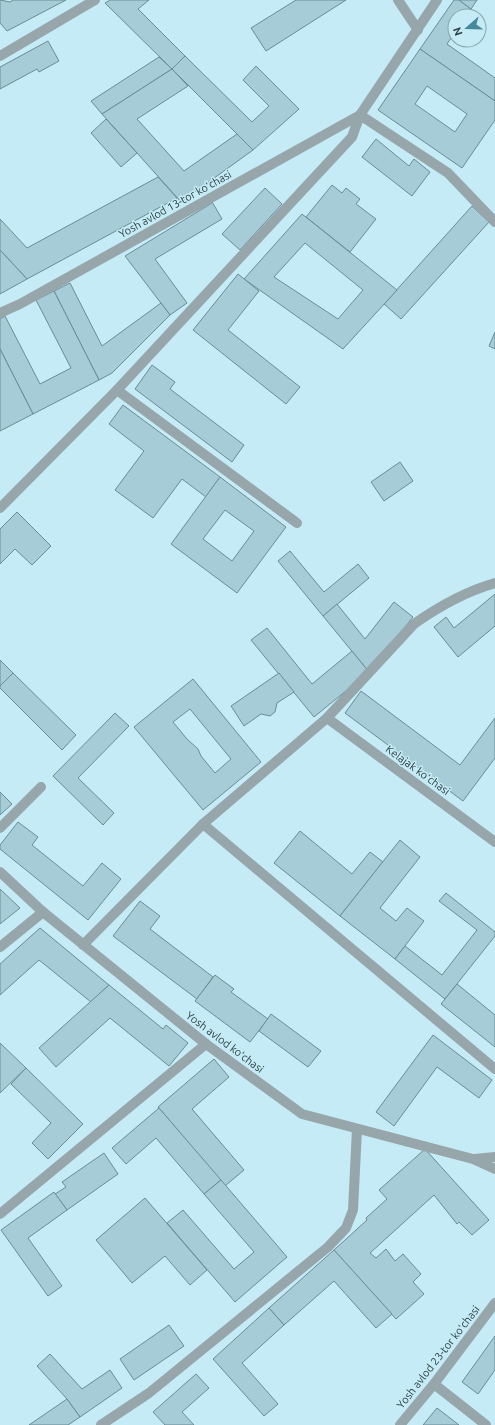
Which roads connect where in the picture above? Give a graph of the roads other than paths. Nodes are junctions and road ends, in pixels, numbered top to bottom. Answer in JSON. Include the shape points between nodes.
{"nodes":[{"id":1,"x":95,"y":0,"type":"edge"},
{"id":2,"x":398,"y":0,"type":"edge"},
{"id":3,"x":437,"y":0,"type":"edge"},
{"id":4,"x":418,"y":30,"type":"junction"},
{"id":5,"x":0,"y":56,"type":"edge"},
{"id":6,"x":360,"y":115,"type":"junction"},
{"id":7,"x":495,"y":222,"type":"edge"},
{"id":8,"x":0,"y":313,"type":"edge"},
{"id":9,"x":117,"y":390,"type":"junction"},
{"id":10,"x":0,"y":508,"type":"edge"},
{"id":11,"x":297,"y":523,"type":"dead end"},
{"id":12,"x":495,"y":583,"type":"edge"},
{"id":13,"x":327,"y":718,"type":"junction"},
{"id":14,"x":41,"y":787,"type":"dead end"},
{"id":15,"x":203,"y":824,"type":"junction"},
{"id":16,"x":0,"y":828,"type":"edge"},
{"id":17,"x":495,"y":842,"type":"edge"},
{"id":18,"x":0,"y":872,"type":"edge"},
{"id":19,"x":43,"y":912,"type":"junction"},
{"id":20,"x":83,"y":945,"type":"junction"},
{"id":21,"x":0,"y":947,"type":"edge"},
{"id":22,"x":206,"y":1044,"type":"junction"},
{"id":23,"x":495,"y":1069,"type":"edge"},
{"id":24,"x":357,"y":1129,"type":"junction"},
{"id":25,"x":495,"y":1157,"type":"edge"},
{"id":26,"x":474,"y":1159,"type":"junction"},
{"id":27,"x":495,"y":1169,"type":"edge"},
{"id":28,"x":0,"y":1214,"type":"edge"},
{"id":29,"x":495,"y":1304,"type":"edge"},
{"id":30,"x":434,"y":1384,"type":"junction"},
{"id":31,"x":101,"y":1425,"type":"edge"},
{"id":32,"x":400,"y":1425,"type":"edge"},
{"id":33,"x":486,"y":1425,"type":"edge"}],
"edges":[{"from":1,"to":5,"type":"street"},
{"from":2,"to":4,"type":"street"},
{"from":3,"to":4,"type":"street"},
{"from":4,"to":6,"type":"street"},
{"from":6,"to":7,"type":"street","via":[[448,173]]},
{"from":6,"to":8,"type":"street","name":"Yosh avlod 13-tor koʻchasi"},
{"from":6,"to":9,"type":"street","via":[[352,137]]},
{"from":9,"to":10,"type":"street"},
{"from":9,"to":11,"type":"street"},
{"from":12,"to":13,"type":"street","via":[[451,602],[414,624]]},
{"from":13,"to":15,"type":"street"},
{"from":13,"to":17,"type":"street","name":"Kelajak koʻchasi"},
{"from":14,"to":16,"type":"street"},
{"from":15,"to":20,"type":"street"},
{"from":15,"to":23,"type":"street"},
{"from":18,"to":19,"type":"street","name":"Yosh avlod koʻchasi"},
{"from":19,"to":20,"type":"street","name":"Yosh avlod koʻchasi"},
{"from":19,"to":21,"type":"street"},
{"from":20,"to":22,"type":"street","name":"Yosh avlod koʻchasi"},
{"from":22,"to":24,"type":"street","name":"Yosh avlod koʻchasi","via":[[302,1114]]},
{"from":22,"to":28,"type":"street"},
{"from":24,"to":26,"type":"street","name":"Yosh avlod koʻchasi"},
{"from":24,"to":31,"type":"street","via":[[353,1210],[346,1228],[328,1247],[149,1393]]},
{"from":25,"to":26,"type":"street"},
{"from":26,"to":27,"type":"street"},
{"from":29,"to":30,"type":"street","name":"Yosh avlod 23-tor koʻchasi"},
{"from":30,"to":32,"type":"street","name":"Yosh avlod 23-tor koʻchasi"},
{"from":30,"to":33,"type":"street"}]}
